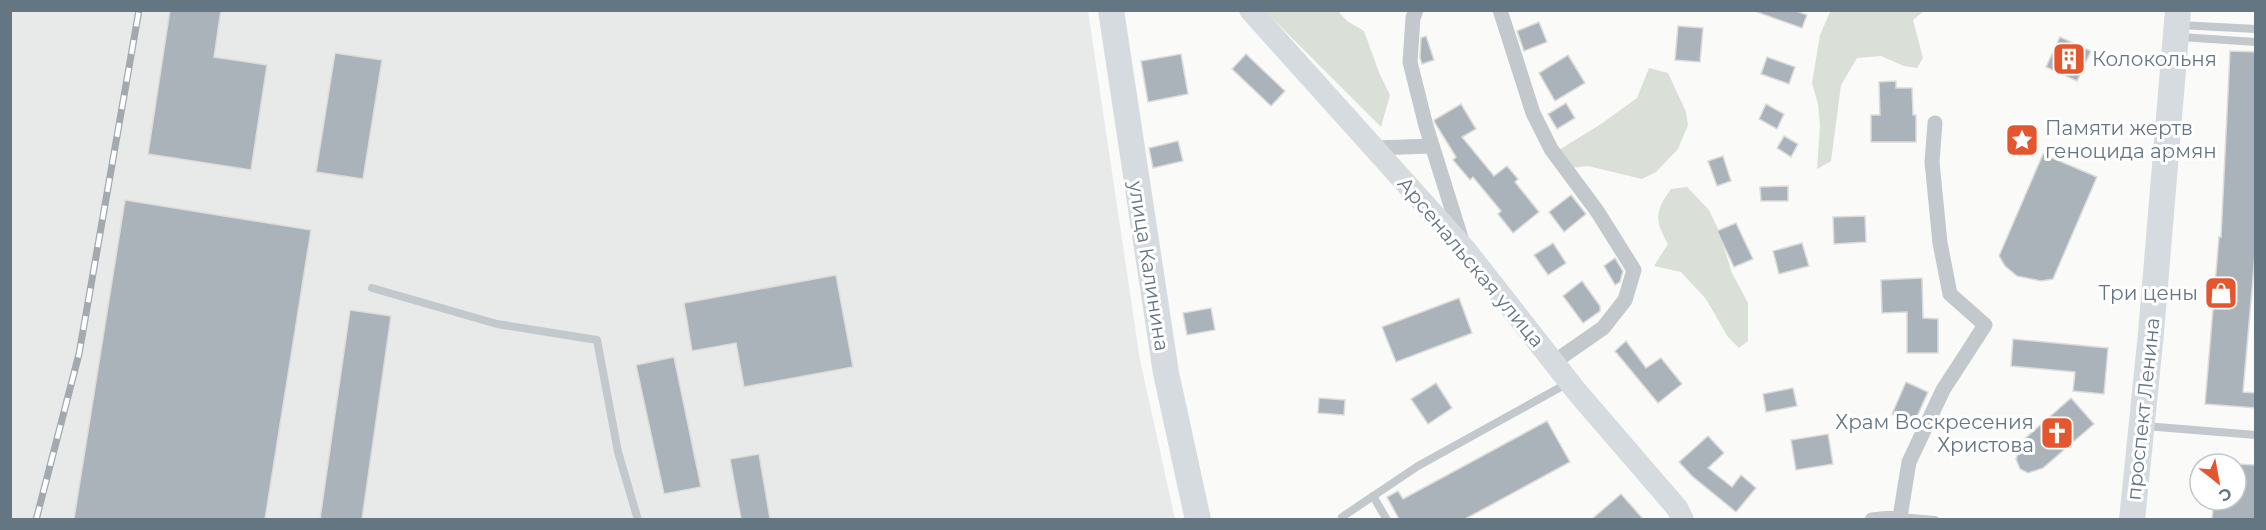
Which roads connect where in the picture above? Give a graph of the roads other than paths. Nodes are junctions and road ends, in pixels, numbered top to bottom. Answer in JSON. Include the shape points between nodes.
{"nodes":[{"id":1,"x":1111,"y":10,"type":"edge"},
{"id":2,"x":1250,"y":10,"type":"edge"},
{"id":3,"x":1416,"y":10,"type":"edge"},
{"id":4,"x":1500,"y":10,"type":"edge"},
{"id":5,"x":2176,"y":24,"type":"edge"},
{"id":6,"x":2256,"y":29,"type":"edge"},
{"id":7,"x":2256,"y":42,"type":"edge"},
{"id":8,"x":1935,"y":123,"type":"dead end"},
{"id":9,"x":1432,"y":146,"type":"junction"},
{"id":10,"x":1375,"y":148,"type":"junction"},
{"id":11,"x":1465,"y":249,"type":"junction"},
{"id":12,"x":372,"y":288,"type":"dead end"},
{"id":13,"x":1554,"y":362,"type":"junction"},
{"id":14,"x":1570,"y":383,"type":"junction"},
{"id":15,"x":2141,"y":426,"type":"junction"},
{"id":16,"x":2256,"y":435,"type":"edge"},
{"id":17,"x":1373,"y":496,"type":"junction"},
{"id":18,"x":1342,"y":517,"type":"dead end"},
{"id":19,"x":1900,"y":517,"type":"junction"},
{"id":20,"x":638,"y":519,"type":"edge"},
{"id":21,"x":1198,"y":519,"type":"edge"},
{"id":22,"x":1387,"y":519,"type":"edge"},
{"id":23,"x":1683,"y":519,"type":"edge"},
{"id":24,"x":1872,"y":519,"type":"edge"},
{"id":25,"x":1935,"y":519,"type":"edge"},
{"id":26,"x":2132,"y":519,"type":"edge"}],
"edges":[{"from":1,"to":21,"type":"main road","name":"улица Калинина","via":[[1166,373]]},
{"from":2,"to":10,"type":"street","name":"Арсенальская улица"},
{"from":3,"to":9,"type":"street","via":[[1410,63]]},
{"from":4,"to":13,"type":"street","via":[[1533,113],[1551,149],[1634,270],[1625,300],[1603,328]]},
{"from":5,"to":6,"type":"lane"},
{"from":5,"to":7,"type":"lane"},
{"from":5,"to":15,"type":"main road","name":"проспект Ленина"},
{"from":8,"to":19,"type":"street","via":[[1932,162],[1940,243],[1950,294],[1985,325],[1943,390],[1909,462]]},
{"from":9,"to":10,"type":"street"},
{"from":9,"to":11,"type":"street"},
{"from":10,"to":11,"type":"street","name":"Арсенальская улица"},
{"from":11,"to":13,"type":"street","name":"Арсенальская улица"},
{"from":12,"to":20,"type":"lane","via":[[497,324],[597,340],[618,452]]},
{"from":13,"to":14,"type":"street","name":"Арсенальская улица"},
{"from":14,"to":17,"type":"lane","via":[[1418,466]]},
{"from":14,"to":23,"type":"street","name":"Арсенальская улица"},
{"from":15,"to":16,"type":"lane"},
{"from":15,"to":26,"type":"main road","name":"проспект Ленина"},
{"from":17,"to":18,"type":"lane"},
{"from":17,"to":22,"type":"lane"},
{"from":19,"to":24,"type":"street"},
{"from":19,"to":25,"type":"lane"}]}
